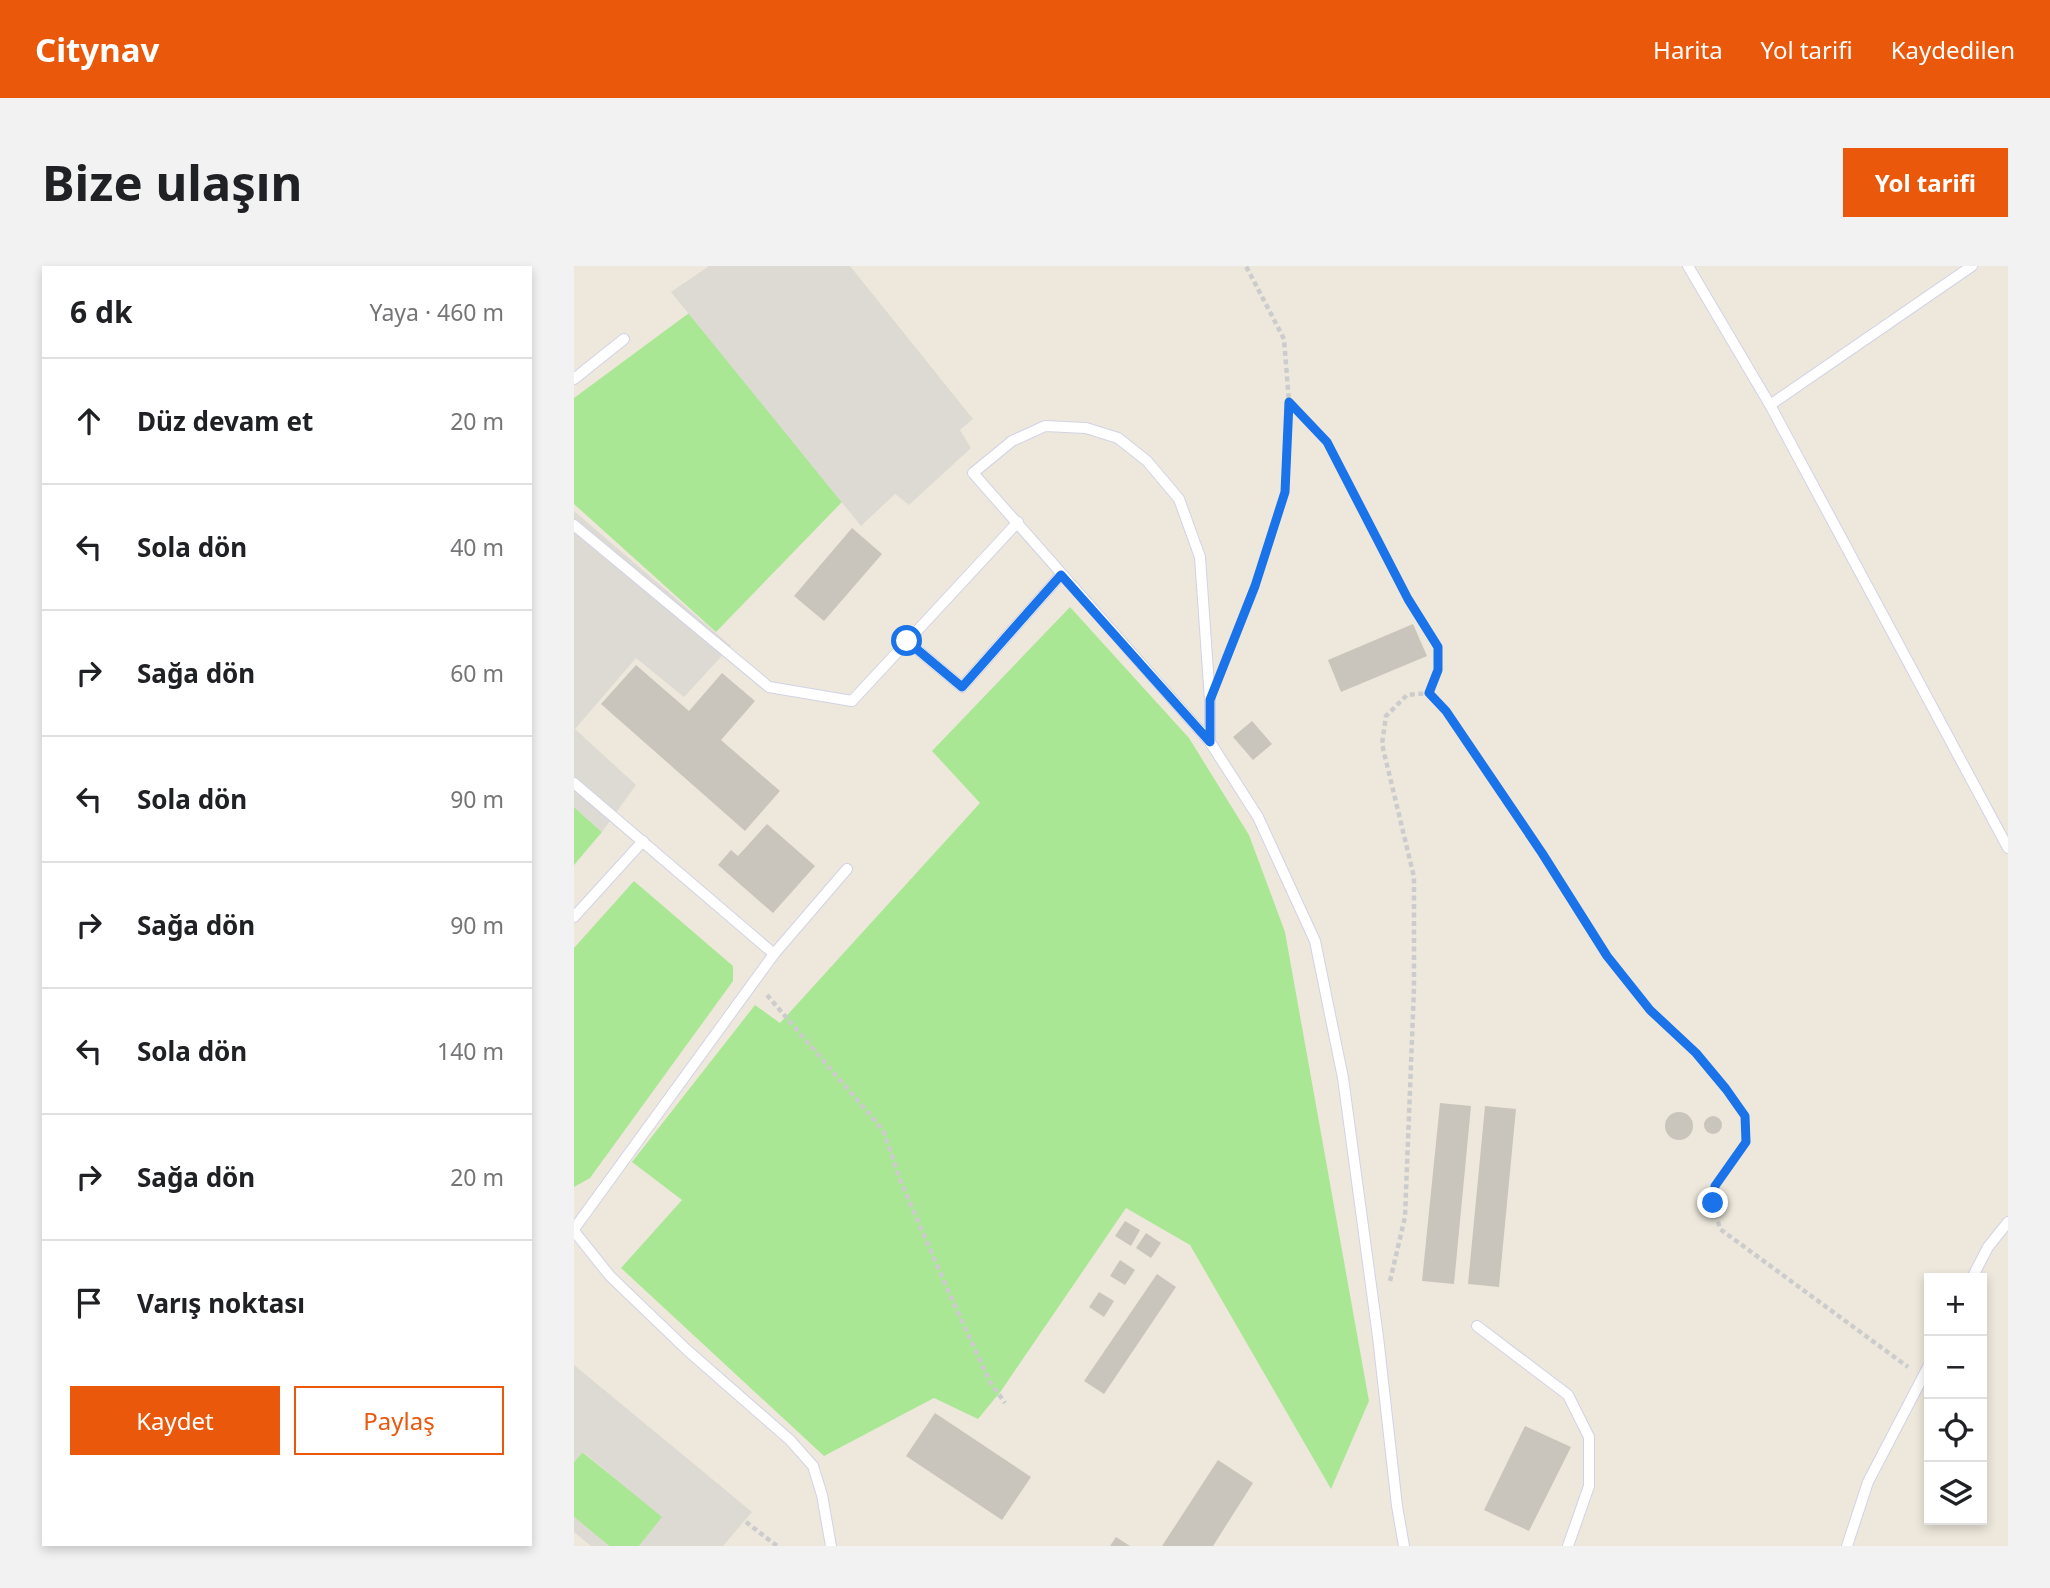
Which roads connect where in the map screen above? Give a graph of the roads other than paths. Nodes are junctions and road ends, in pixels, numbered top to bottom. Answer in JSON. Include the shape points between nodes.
{"nodes":[{"id":1,"x":1688,"y":266,"type":"edge"},
{"id":2,"x":1972,"y":266,"type":"edge"},
{"id":3,"x":624,"y":339,"type":"dead end"},
{"id":4,"x":574,"y":379,"type":"edge"},
{"id":5,"x":1770,"y":405,"type":"junction"},
{"id":6,"x":1018,"y":522,"type":"junction"},
{"id":7,"x":574,"y":525,"type":"edge"},
{"id":8,"x":1061,"y":575,"type":"junction"},
{"id":9,"x":907,"y":641,"type":"junction"},
{"id":10,"x":1210,"y":742,"type":"junction"},
{"id":11,"x":574,"y":783,"type":"edge"},
{"id":12,"x":643,"y":841,"type":"junction"},
{"id":13,"x":2008,"y":848,"type":"edge"},
{"id":14,"x":847,"y":869,"type":"dead end"},
{"id":15,"x":574,"y":917,"type":"edge"},
{"id":16,"x":775,"y":954,"type":"junction"},
{"id":17,"x":2008,"y":1222,"type":"edge"},
{"id":18,"x":574,"y":1230,"type":"edge"},
{"id":19,"x":1975,"y":1273,"type":"edge"},
{"id":20,"x":1477,"y":1326,"type":"dead end"},
{"id":21,"x":1924,"y":1376,"type":"edge"},
{"id":22,"x":831,"y":1546,"type":"edge"},
{"id":23,"x":1404,"y":1546,"type":"edge"},
{"id":24,"x":1568,"y":1546,"type":"edge"},
{"id":25,"x":1847,"y":1546,"type":"edge"}],
"edges":[{"from":1,"to":5,"type":"lane"},
{"from":2,"to":5,"type":"lane"},
{"from":3,"to":4,"type":"lane"},
{"from":5,"to":13,"type":"lane"},
{"from":6,"to":8,"type":"lane"},
{"from":6,"to":9,"type":"lane"},
{"from":6,"to":10,"type":"lane","via":[[973,473],[1012,441],[1045,426],[1086,428],[1118,438],[1147,461],[1179,499],[1200,557]]},
{"from":7,"to":9,"type":"lane","via":[[769,687],[852,701]]},
{"from":8,"to":9,"type":"lane","via":[[962,687]]},
{"from":8,"to":10,"type":"lane"},
{"from":10,"to":23,"type":"lane","via":[[1258,817],[1315,941],[1343,1079]]},
{"from":11,"to":12,"type":"lane"},
{"from":12,"to":15,"type":"lane"},
{"from":12,"to":16,"type":"lane"},
{"from":14,"to":16,"type":"lane"},
{"from":16,"to":18,"type":"lane"},
{"from":17,"to":19,"type":"lane"},
{"from":18,"to":22,"type":"lane","via":[[610,1276],[813,1466]]},
{"from":20,"to":24,"type":"lane","via":[[1568,1395],[1589,1437],[1589,1486]]},
{"from":21,"to":25,"type":"lane","via":[[1868,1482]]}]}
